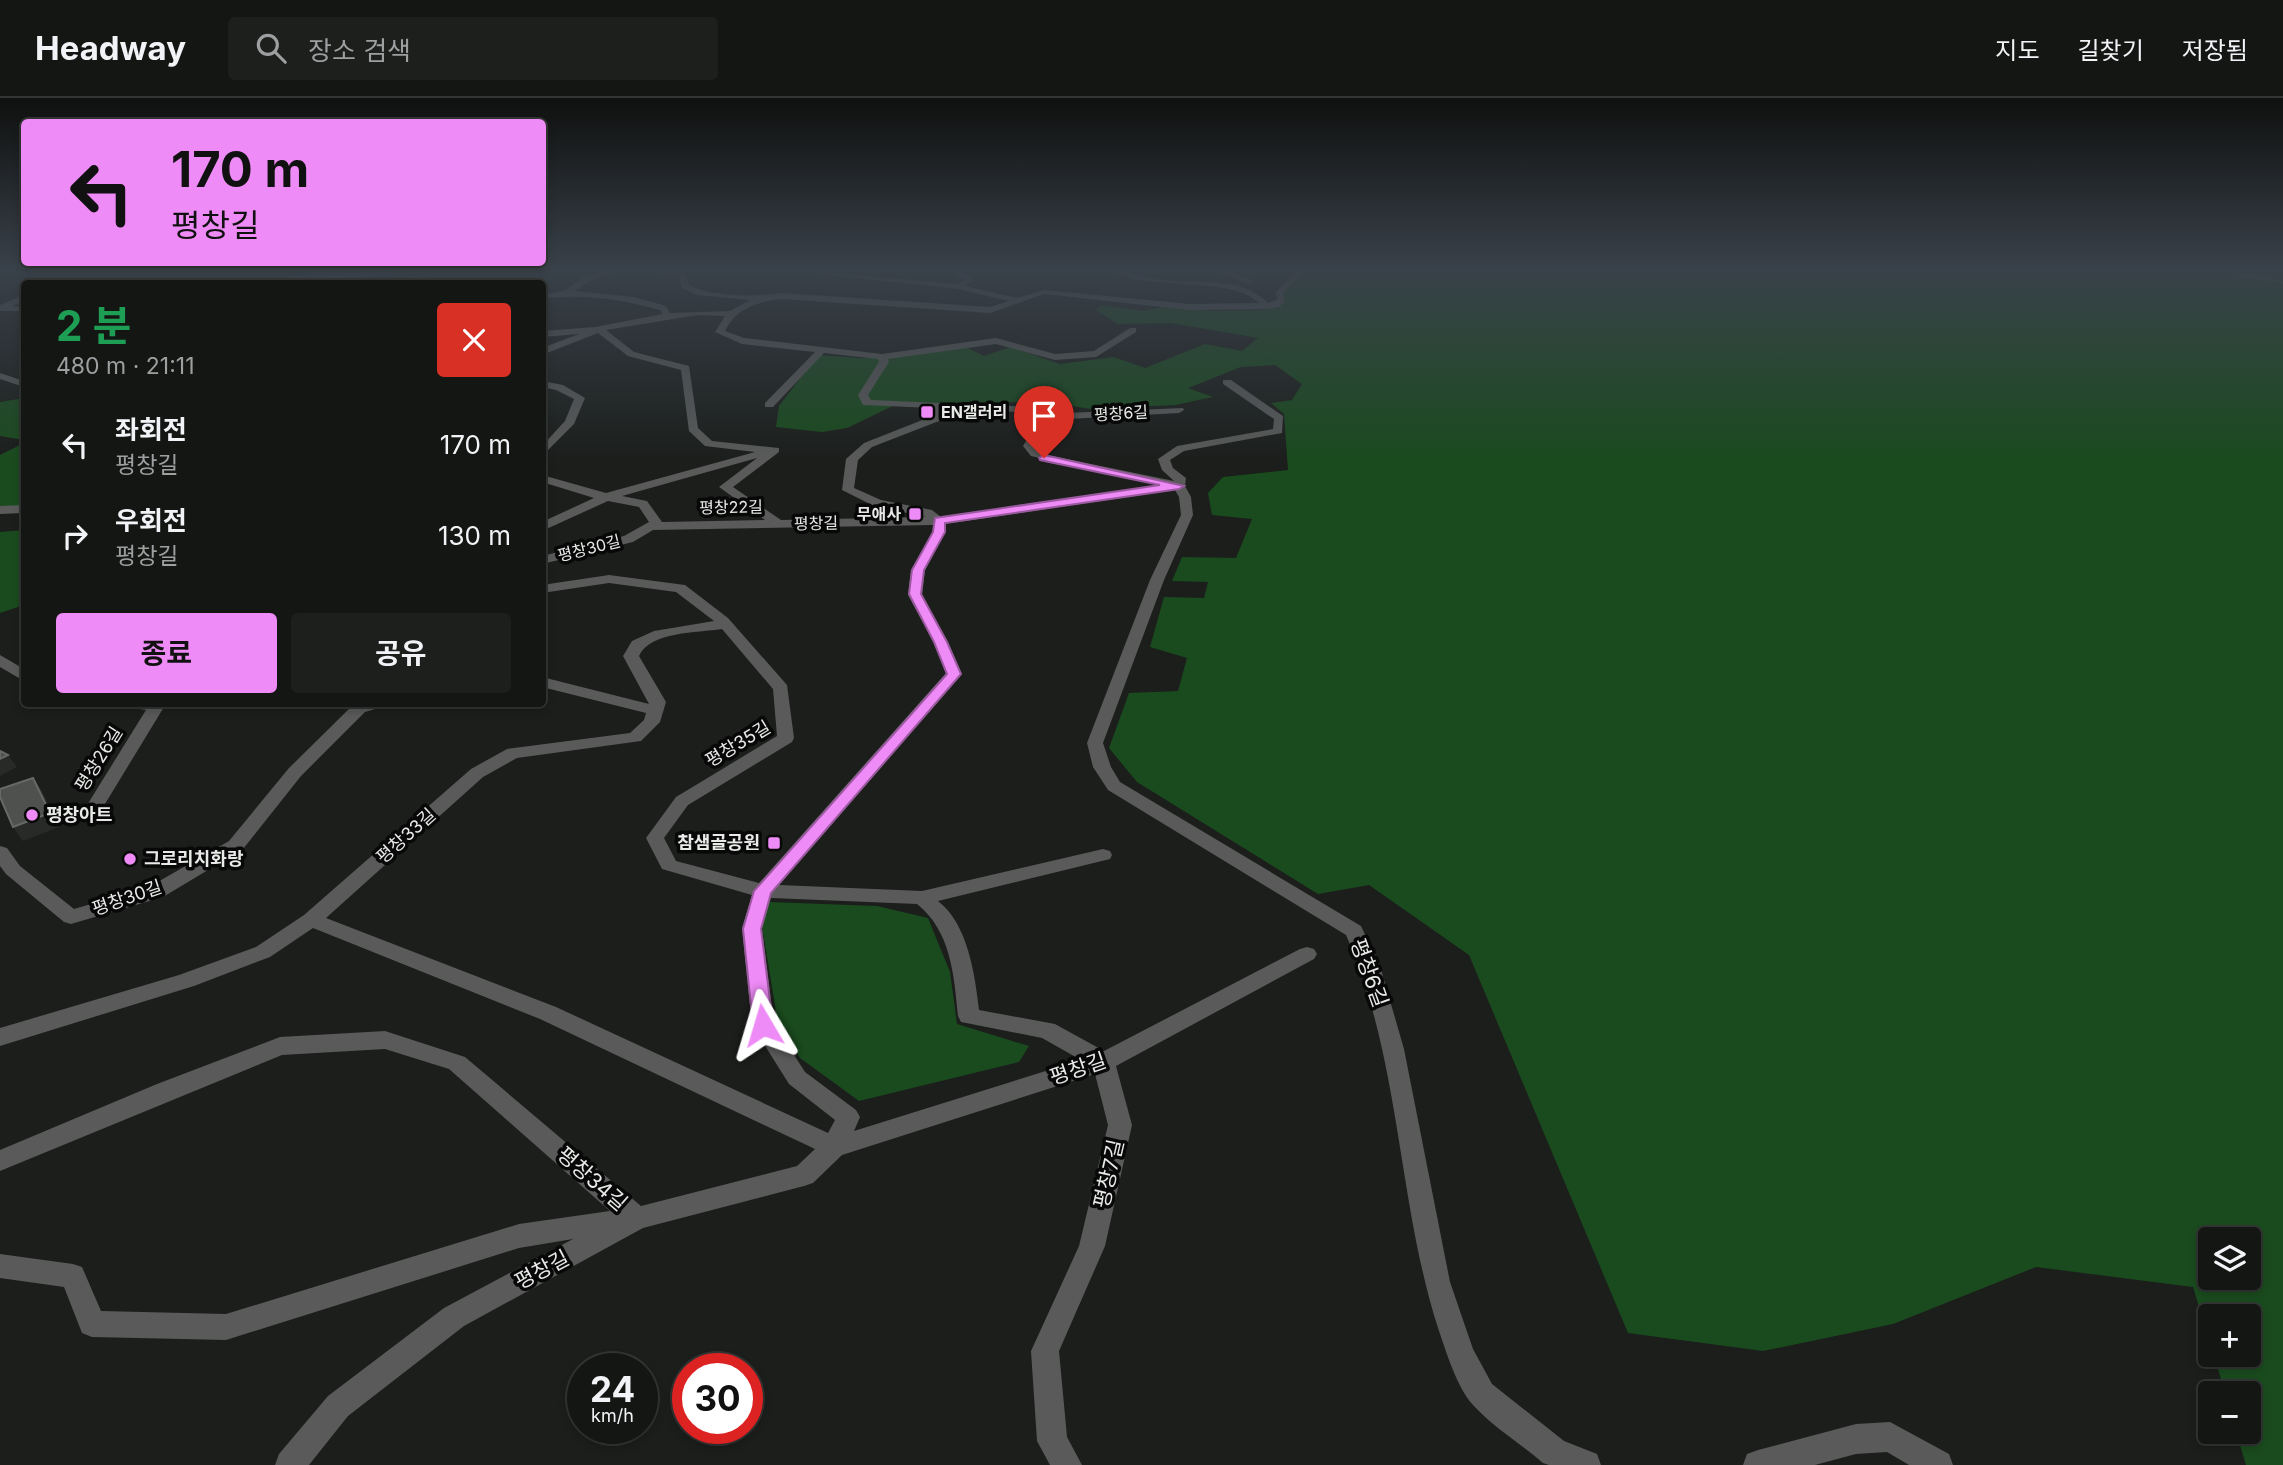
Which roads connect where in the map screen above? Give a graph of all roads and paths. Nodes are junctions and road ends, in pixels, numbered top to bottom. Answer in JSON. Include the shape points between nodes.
{"nodes":[{"id":1,"x":587,"y":334,"type":"edge"},
{"id":2,"x":605,"y":334,"type":"edge"},
{"id":3,"x":722,"y":334,"type":"edge"},
{"id":4,"x":1129,"y":334,"type":"edge"},
{"id":5,"x":546,"y":350,"type":"edge"},
{"id":6,"x":822,"y":350,"type":"junction"},
{"id":7,"x":882,"y":357,"type":"junction"},
{"id":8,"x":0,"y":376,"type":"edge"},
{"id":9,"x":1227,"y":382,"type":"dead end"},
{"id":10,"x":21,"y":383,"type":"edge"},
{"id":11,"x":546,"y":385,"type":"edge"},
{"id":12,"x":769,"y":405,"type":"dead end"},
{"id":13,"x":939,"y":406,"type":"junction"},
{"id":14,"x":1179,"y":410,"type":"dead end"},
{"id":15,"x":1063,"y":416,"type":"junction"},
{"id":16,"x":546,"y":449,"type":"edge"},
{"id":17,"x":775,"y":450,"type":"junction"},
{"id":18,"x":546,"y":479,"type":"edge"},
{"id":19,"x":1179,"y":486,"type":"junction"},
{"id":20,"x":606,"y":497,"type":"junction"},
{"id":21,"x":21,"y":509,"type":"edge"},
{"id":22,"x":0,"y":510,"type":"edge"},
{"id":23,"x":939,"y":521,"type":"junction"},
{"id":24,"x":776,"y":523,"type":"junction"},
{"id":25,"x":546,"y":525,"type":"edge"},
{"id":26,"x":651,"y":526,"type":"junction"},
{"id":27,"x":546,"y":559,"type":"edge"},
{"id":28,"x":546,"y":588,"type":"edge"},
{"id":29,"x":726,"y":624,"type":"junction"},
{"id":30,"x":0,"y":660,"type":"edge"},
{"id":31,"x":21,"y":674,"type":"edge"},
{"id":32,"x":546,"y":682,"type":"edge"},
{"id":33,"x":156,"y":707,"type":"edge"},
{"id":34,"x":363,"y":707,"type":"edge"},
{"id":35,"x":656,"y":711,"type":"junction"},
{"id":36,"x":88,"y":818,"type":"dead end"},
{"id":37,"x":0,"y":852,"type":"edge"},
{"id":38,"x":1102,"y":855,"type":"dead end"},
{"id":39,"x":763,"y":891,"type":"junction"},
{"id":40,"x":922,"y":898,"type":"junction"},
{"id":41,"x":311,"y":920,"type":"junction"},
{"id":42,"x":1307,"y":954,"type":"dead end"},
{"id":43,"x":0,"y":1037,"type":"edge"},
{"id":44,"x":1104,"y":1062,"type":"junction"},
{"id":45,"x":834,"y":1147,"type":"junction"},
{"id":46,"x":0,"y":1161,"type":"edge"},
{"id":47,"x":637,"y":1218,"type":"junction"},
{"id":48,"x":0,"y":1266,"type":"edge"},
{"id":49,"x":290,"y":1465,"type":"edge"},
{"id":50,"x":1067,"y":1465,"type":"edge"},
{"id":51,"x":1587,"y":1465,"type":"edge"},
{"id":52,"x":1759,"y":1465,"type":"edge"},
{"id":53,"x":1938,"y":1465,"type":"edge"}],
"edges":[{"from":1,"to":5,"type":"street"},
{"from":2,"to":17,"type":"street","via":[[631,354],[686,368],[693,429],[709,444]]},
{"from":3,"to":6,"type":"street"},
{"from":4,"to":7,"type":"street","via":[[1096,354],[1055,357],[996,341]]},
{"from":6,"to":7,"type":"street"},
{"from":6,"to":12,"type":"street"},
{"from":7,"to":13,"type":"street","via":[[884,362],[863,395],[867,403]]},
{"from":8,"to":10,"type":"street"},
{"from":9,"to":19,"type":"street","name":"평창6길","via":[[1279,418],[1278,431],[1181,448],[1164,458],[1168,470],[1180,478]]},
{"from":11,"to":16,"type":"street","via":[[580,398],[570,422]]},
{"from":13,"to":15,"type":"street","name":"평창6길","via":[[1047,408]]},
{"from":13,"to":23,"type":"street","name":"평창길","number":"평창길","via":[[935,419],[868,445],[852,459],[848,490],[878,503],[929,513]]},
{"from":14,"to":15,"type":"street","name":"평창6길"},
{"from":15,"to":19,"type":"street","via":[[1034,438],[1029,446],[1034,454]]},
{"from":17,"to":20,"type":"street","name":"평창30길"},
{"from":17,"to":24,"type":"street","name":"평창22길","via":[[726,487]]},
{"from":18,"to":20,"type":"street"},
{"from":19,"to":23,"type":"street","name":"평창길"},
{"from":19,"to":51,"type":"street","name":"평창6길","via":[[1187,514],[1102,719],[1095,743],[1102,767],[1114,786],[1354,931],[1370,966],[1390,1038],[1437,1282],[1461,1355],[1482,1394],[1554,1452]]},
{"from":20,"to":25,"type":"street","name":"평창30길"},
{"from":20,"to":26,"type":"street","via":[[643,504],[656,523]]},
{"from":21,"to":22,"type":"street"},
{"from":23,"to":24,"type":"street","name":"평창길"},
{"from":23,"to":39,"type":"street","name":"평창길","number":"평창길","via":[[939,532],[918,570],[915,594],[954,674]]},
{"from":24,"to":26,"type":"street","name":"평창22길"},
{"from":26,"to":27,"type":"street","name":"평창30길","via":[[628,539]]},
{"from":28,"to":29,"type":"street","name":"평창35길","via":[[608,579],[681,589]]},
{"from":29,"to":35,"type":"street","via":[[659,634],[637,644],[631,656],[658,702]]},
{"from":29,"to":39,"type":"street","name":"평창35길","via":[[782,688],[786,738],[682,801],[655,838],[669,865]]},
{"from":30,"to":31,"type":"street"},
{"from":32,"to":35,"type":"street"},
{"from":33,"to":36,"type":"street","name":"평창26길"},
{"from":34,"to":37,"type":"street","name":"평창30길","via":[[295,772],[236,845],[156,891],[71,917],[13,870]]},
{"from":35,"to":41,"type":"street","name":"평창33길","via":[[652,722],[635,737],[513,753],[477,773]]},
{"from":38,"to":40,"type":"street"},
{"from":39,"to":40,"type":"street"},
{"from":39,"to":45,"type":"street","name":"평창길","number":"평창길","via":[[752,929],[763,1025],[797,1078],[848,1117]]},
{"from":40,"to":44,"type":"street","via":[[941,913],[962,963],[968,1016],[1046,1030]]},
{"from":41,"to":43,"type":"street","name":"평창33길","via":[[262,952],[186,981]]},
{"from":41,"to":45,"type":"street","via":[[548,1013]]},
{"from":42,"to":44,"type":"street","name":"평창길"},
{"from":44,"to":45,"type":"street","name":"평창길"},
{"from":44,"to":50,"type":"street","name":"평창7길","via":[[1120,1125],[1092,1245],[1045,1351],[1052,1441]]},
{"from":45,"to":47,"type":"street","name":"평창길","number":"평창길","via":[[804,1175]]},
{"from":46,"to":47,"type":"street","name":"평창34길","via":[[280,1046],[385,1040],[457,1063]]},
{"from":47,"to":48,"type":"street","name":"평창34길","via":[[519,1236],[226,1327],[92,1324],[73,1276]]},
{"from":47,"to":49,"type":"street","name":"평창길","number":"평창길","via":[[454,1317],[338,1406]]},
{"from":52,"to":53,"type":"street","via":[[1856,1439],[1890,1437]]}]}
